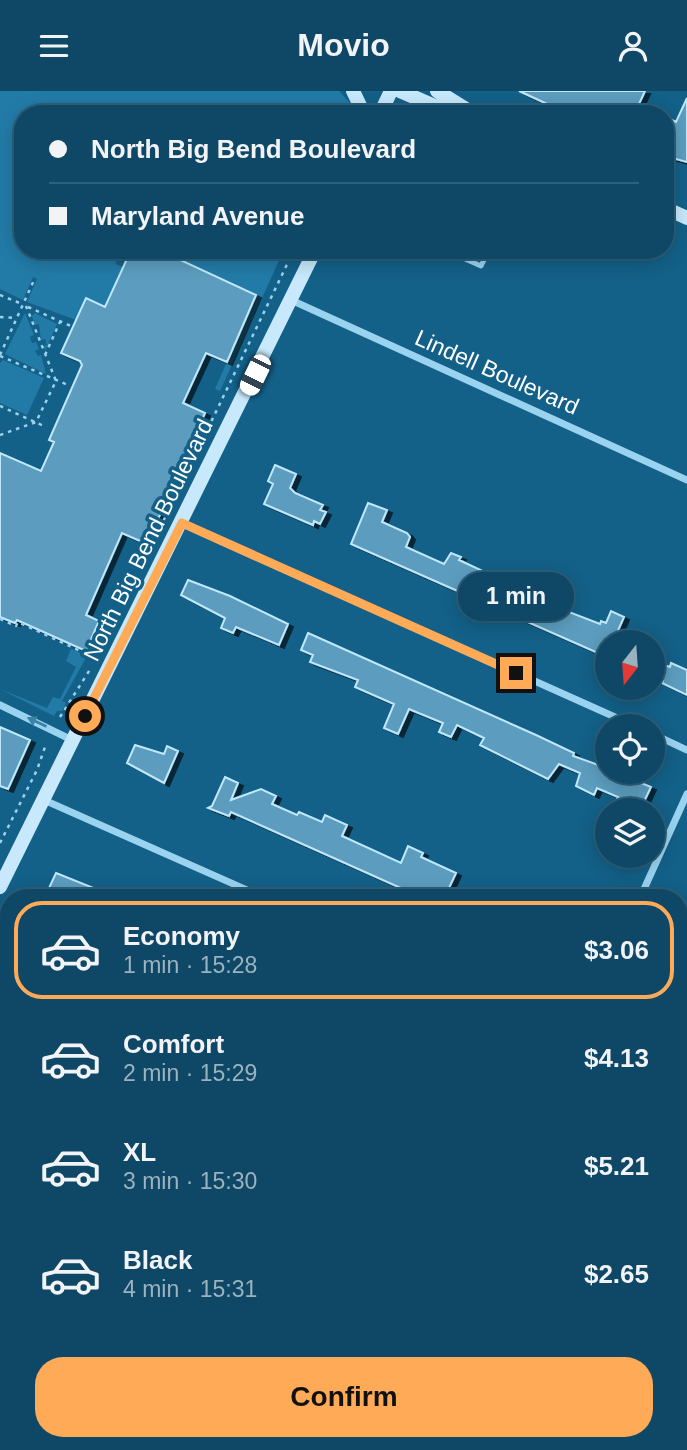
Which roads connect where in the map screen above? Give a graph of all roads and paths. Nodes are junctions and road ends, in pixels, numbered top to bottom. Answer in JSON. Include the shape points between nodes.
{"nodes":[{"id":1,"x":400,"y":91,"type":"edge"},
{"id":2,"x":437,"y":91,"type":"edge"},
{"id":3,"x":432,"y":105,"type":"edge"},
{"id":4,"x":460,"y":105,"type":"edge"},
{"id":5,"x":289,"y":259,"type":"edge"},
{"id":6,"x":311,"y":259,"type":"edge"},
{"id":7,"x":465,"y":259,"type":"edge"},
{"id":8,"x":484,"y":259,"type":"edge"},
{"id":9,"x":35,"y":278,"type":"dead end"},
{"id":10,"x":0,"y":295,"type":"edge"},
{"id":11,"x":291,"y":300,"type":"junction"},
{"id":12,"x":24,"y":305,"type":"junction"},
{"id":13,"x":0,"y":317,"type":"edge"},
{"id":14,"x":16,"y":318,"type":"junction"},
{"id":15,"x":60,"y":322,"type":"junction"},
{"id":16,"x":73,"y":327,"type":"dead end"},
{"id":17,"x":0,"y":355,"type":"edge"},
{"id":18,"x":45,"y":355,"type":"junction"},
{"id":19,"x":56,"y":381,"type":"junction"},
{"id":20,"x":68,"y":386,"type":"dead end"},
{"id":21,"x":0,"y":406,"type":"edge"},
{"id":22,"x":36,"y":422,"type":"junction"},
{"id":23,"x":46,"y":427,"type":"dead end"},
{"id":24,"x":0,"y":435,"type":"edge"},
{"id":25,"x":687,"y":479,"type":"edge"},
{"id":26,"x":182,"y":523,"type":"junction"},
{"id":27,"x":148,"y":552,"type":"dead end"},
{"id":28,"x":0,"y":619,"type":"edge"},
{"id":29,"x":89,"y":655,"type":"dead end"},
{"id":30,"x":0,"y":705,"type":"edge"},
{"id":31,"x":70,"y":705,"type":"dead end"},
{"id":32,"x":608,"y":714,"type":"edge"},
{"id":33,"x":60,"y":717,"type":"dead end"},
{"id":34,"x":665,"y":740,"type":"edge"},
{"id":35,"x":73,"y":741,"type":"junction"},
{"id":36,"x":45,"y":747,"type":"dead end"},
{"id":37,"x":687,"y":750,"type":"edge"},
{"id":38,"x":687,"y":795,"type":"edge"},
{"id":39,"x":43,"y":799,"type":"junction"},
{"id":40,"x":0,"y":843,"type":"edge"},
{"id":41,"x":0,"y":887,"type":"edge"},
{"id":42,"x":245,"y":889,"type":"edge"},
{"id":43,"x":644,"y":889,"type":"edge"}],
"edges":[{"from":1,"to":3,"type":"main road"},
{"from":2,"to":4,"type":"main road"},
{"from":5,"to":27,"type":"path"},
{"from":6,"to":11,"type":"main road","name":"North Big Bend Boulevard"},
{"from":7,"to":8,"type":"lane","via":[[481,266]]},
{"from":9,"to":12,"type":"path"},
{"from":10,"to":12,"type":"path"},
{"from":11,"to":25,"type":"street","name":"Lindell Boulevard"},
{"from":11,"to":26,"type":"main road","name":"North Big Bend Boulevard"},
{"from":12,"to":14,"type":"path"},
{"from":12,"to":15,"type":"path"},
{"from":12,"to":18,"type":"path"},
{"from":13,"to":14,"type":"path"},
{"from":14,"to":17,"type":"path"},
{"from":15,"to":16,"type":"path"},
{"from":15,"to":18,"type":"path"},
{"from":17,"to":19,"type":"path"},
{"from":18,"to":19,"type":"path"},
{"from":19,"to":20,"type":"path"},
{"from":19,"to":22,"type":"path"},
{"from":21,"to":22,"type":"path"},
{"from":22,"to":23,"type":"path"},
{"from":22,"to":24,"type":"path"},
{"from":26,"to":32,"type":"street"},
{"from":26,"to":35,"type":"main road","name":"North Big Bend Boulevard"},
{"from":28,"to":29,"type":"path","via":[[16,626],[18,622]]},
{"from":35,"to":30,"type":"street","one_way":true},
{"from":31,"to":33,"type":"path"},
{"from":34,"to":37,"type":"street"},
{"from":35,"to":39,"type":"main road","name":"North Big Bend Boulevard"},
{"from":36,"to":40,"type":"path"},
{"from":38,"to":43,"type":"street"},
{"from":39,"to":41,"type":"main road","name":"North Big Bend Boulevard"},
{"from":39,"to":42,"type":"street"}]}
